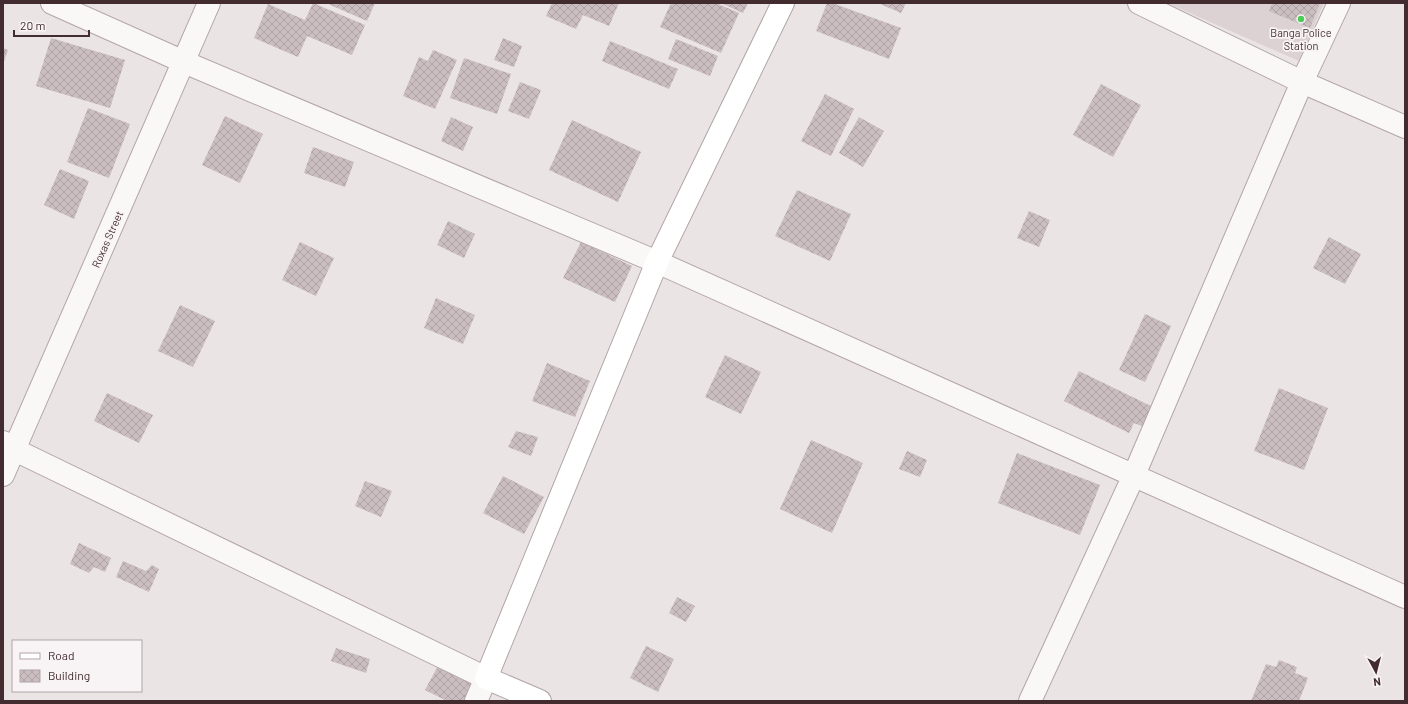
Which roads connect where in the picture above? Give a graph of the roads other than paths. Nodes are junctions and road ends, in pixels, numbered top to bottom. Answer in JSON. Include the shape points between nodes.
{"nodes":[{"id":1,"x":52,"y":3,"type":"edge"},
{"id":2,"x":209,"y":3,"type":"edge"},
{"id":3,"x":783,"y":3,"type":"edge"},
{"id":4,"x":1139,"y":3,"type":"edge"},
{"id":5,"x":1339,"y":3,"type":"edge"},
{"id":6,"x":184,"y":62,"type":"junction"},
{"id":7,"x":1302,"y":82,"type":"junction"},
{"id":8,"x":1405,"y":127,"type":"edge"},
{"id":9,"x":657,"y":262,"type":"junction"},
{"id":10,"x":9,"y":446,"type":"edge"},
{"id":11,"x":3,"y":475,"type":"edge"},
{"id":12,"x":1134,"y":475,"type":"junction"},
{"id":13,"x":1405,"y":597,"type":"edge"},
{"id":14,"x":486,"y":678,"type":"junction"},
{"id":15,"x":476,"y":701,"type":"edge"},
{"id":16,"x":540,"y":701,"type":"edge"},
{"id":17,"x":1030,"y":701,"type":"edge"}],
"edges":[{"from":1,"to":6,"type":"street"},
{"from":2,"to":6,"type":"street","name":"Roxas Street"},
{"from":3,"to":9,"type":"main road"},
{"from":4,"to":7,"type":"street"},
{"from":5,"to":7,"type":"street"},
{"from":6,"to":9,"type":"street"},
{"from":6,"to":10,"type":"street","name":"Roxas Street"},
{"from":7,"to":8,"type":"street"},
{"from":7,"to":12,"type":"street"},
{"from":9,"to":12,"type":"street"},
{"from":9,"to":14,"type":"main road"},
{"from":10,"to":11,"type":"street","name":"Roxas Street"},
{"from":10,"to":14,"type":"street"},
{"from":12,"to":13,"type":"street"},
{"from":12,"to":17,"type":"street"},
{"from":14,"to":15,"type":"street"},
{"from":14,"to":16,"type":"main road"}]}
